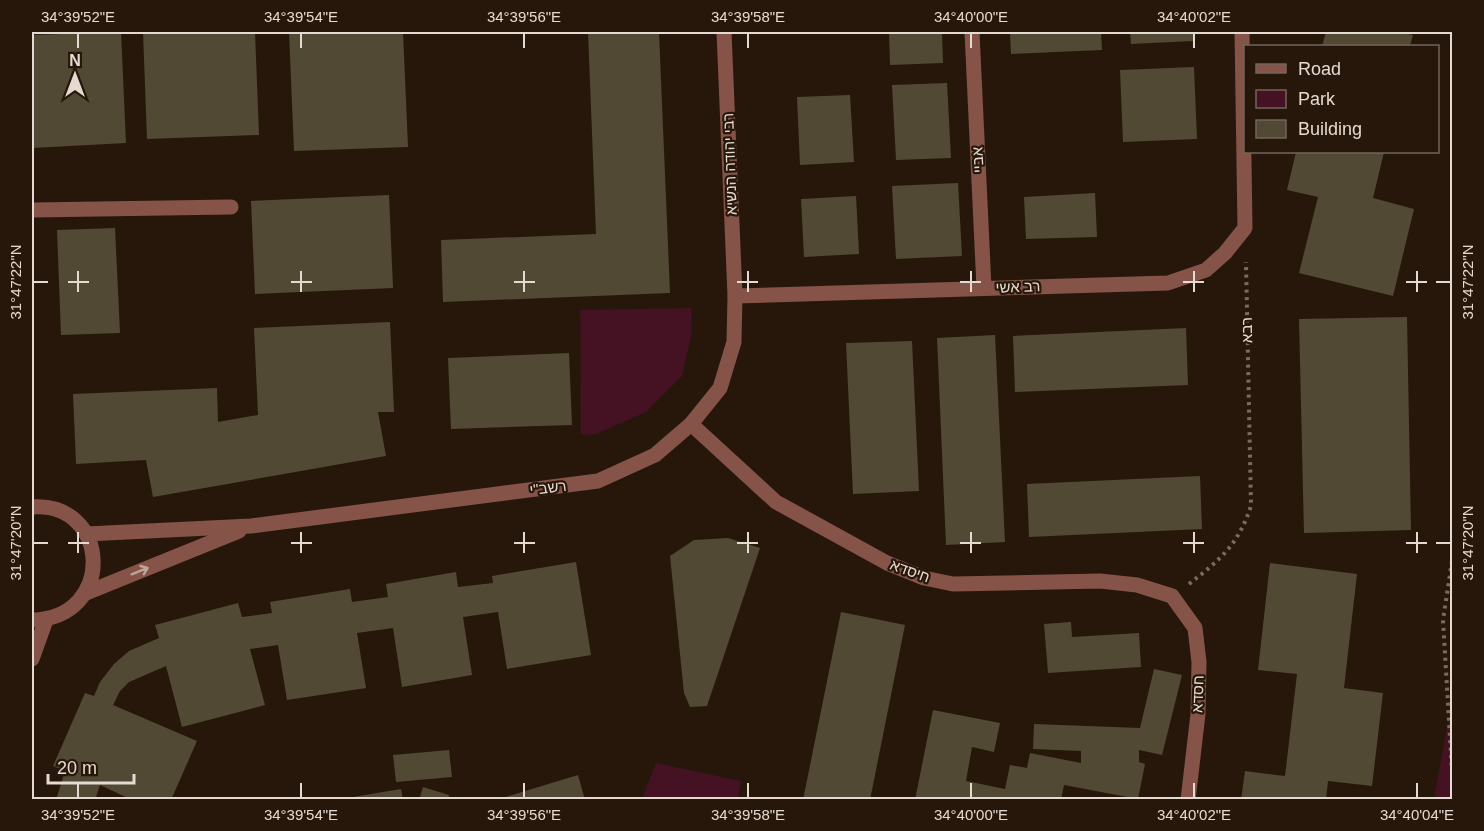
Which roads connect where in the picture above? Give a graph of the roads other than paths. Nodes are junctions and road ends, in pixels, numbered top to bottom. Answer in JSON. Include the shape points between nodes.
{"nodes":[{"id":1,"x":724,"y":32,"type":"edge"},
{"id":2,"x":972,"y":32,"type":"edge"},
{"id":3,"x":1242,"y":32,"type":"edge"},
{"id":4,"x":231,"y":207,"type":"dead end"},
{"id":5,"x":32,"y":210,"type":"edge"},
{"id":6,"x":984,"y":288,"type":"junction"},
{"id":7,"x":735,"y":296,"type":"junction"},
{"id":8,"x":691,"y":424,"type":"junction"},
{"id":9,"x":32,"y":507,"type":"edge"},
{"id":10,"x":251,"y":526,"type":"junction"},
{"id":11,"x":86,"y":534,"type":"junction"},
{"id":12,"x":86,"y":592,"type":"junction"},
{"id":13,"x":1172,"y":596,"type":"joint"},
{"id":14,"x":39,"y":620,"type":"edge"},
{"id":15,"x":32,"y":659,"type":"edge"},
{"id":16,"x":1188,"y":800,"type":"edge"}],
"edges":[{"from":1,"to":7,"type":"street","name":"רבי יהודה הנשיא"},
{"from":2,"to":6,"type":"street","name":"אביי"},
{"from":3,"to":6,"type":"street","name":"רב אשי","via":[[1245,228],[1226,253],[1206,270],[1168,283]]},
{"from":4,"to":5,"type":"street"},
{"from":6,"to":7,"type":"street","name":"רב אשי"},
{"from":7,"to":8,"type":"street","name":"רשב\"י","via":[[734,342],[720,388]]},
{"from":8,"to":10,"type":"street","name":"רשב\"י","via":[[655,455],[598,481]]},
{"from":8,"to":13,"type":"street","name":"חיסדא","via":[[776,502],[887,563],[924,578],[953,584],[1100,581],[1137,585]]},
{"from":9,"to":11,"type":"street","via":[[59,510]]},
{"from":10,"to":11,"type":"street","name":"רשב\"י"},
{"from":12,"to":10,"type":"street","name":"רשב\"י","one_way":true},
{"from":11,"to":12,"type":"street","via":[[94,563]]},
{"from":12,"to":14,"type":"street","via":[[62,615]]},
{"from":13,"to":16,"type":"street","name":"חסדא","via":[[1194,628],[1199,662],[1198,714]]},
{"from":14,"to":15,"type":"street"}]}
